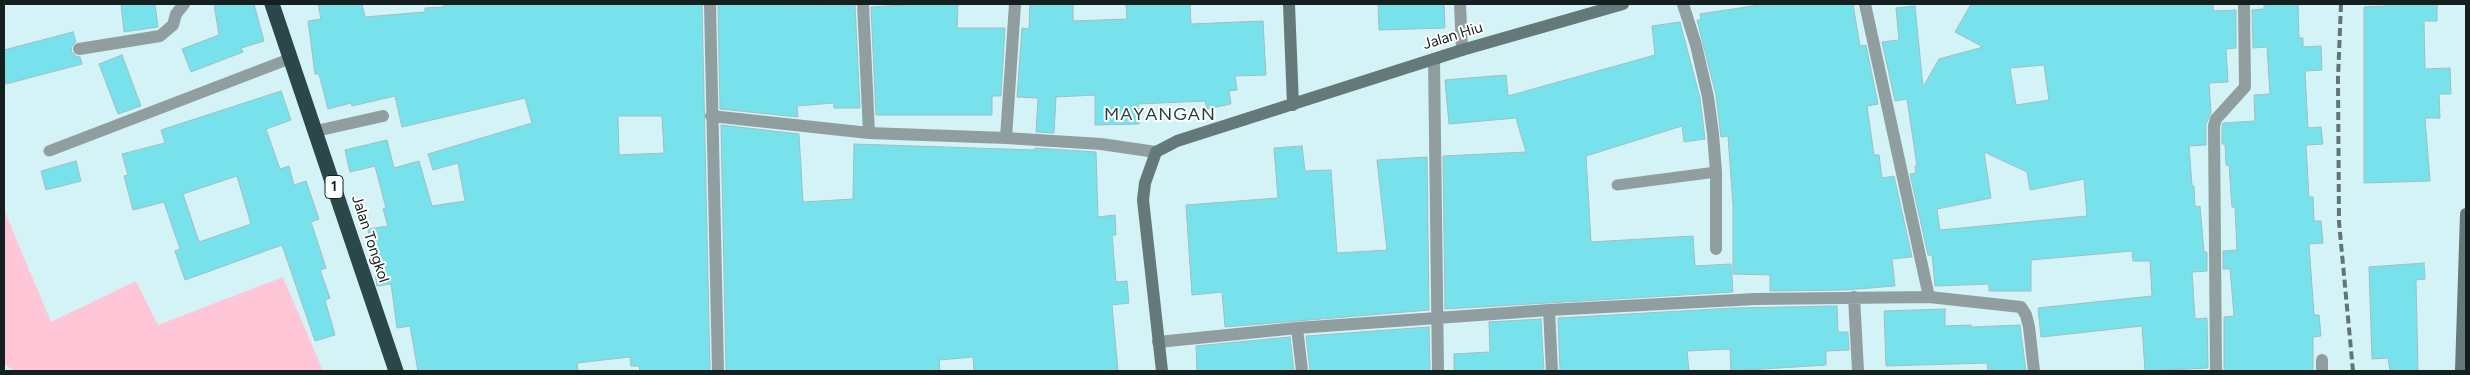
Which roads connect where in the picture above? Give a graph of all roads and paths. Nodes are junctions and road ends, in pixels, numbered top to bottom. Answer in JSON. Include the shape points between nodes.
{"nodes":[{"id":1,"x":184,"y":4,"type":"edge"},
{"id":2,"x":272,"y":4,"type":"edge"},
{"id":3,"x":710,"y":4,"type":"edge"},
{"id":4,"x":863,"y":4,"type":"edge"},
{"id":5,"x":1015,"y":4,"type":"edge"},
{"id":6,"x":1289,"y":4,"type":"edge"},
{"id":7,"x":1460,"y":4,"type":"edge"},
{"id":8,"x":1623,"y":4,"type":"edge"},
{"id":9,"x":1683,"y":4,"type":"edge"},
{"id":10,"x":1864,"y":4,"type":"edge"},
{"id":11,"x":2244,"y":4,"type":"edge"},
{"id":12,"x":79,"y":49,"type":"dead end"},
{"id":13,"x":1462,"y":50,"type":"junction"},
{"id":14,"x":289,"y":59,"type":"junction"},
{"id":15,"x":1434,"y":59,"type":"junction"},
{"id":16,"x":1293,"y":105,"type":"junction"},
{"id":17,"x":382,"y":116,"type":"dead end"},
{"id":18,"x":711,"y":116,"type":"junction"},
{"id":19,"x":316,"y":131,"type":"junction"},
{"id":20,"x":869,"y":133,"type":"junction"},
{"id":21,"x":1006,"y":138,"type":"junction"},
{"id":22,"x":49,"y":150,"type":"dead end"},
{"id":23,"x":1156,"y":152,"type":"junction"},
{"id":24,"x":1716,"y":172,"type":"junction"},
{"id":25,"x":1617,"y":185,"type":"dead end"},
{"id":26,"x":2466,"y":214,"type":"edge"},
{"id":27,"x":1716,"y":249,"type":"dead end"},
{"id":28,"x":1929,"y":297,"type":"junction"},
{"id":29,"x":1854,"y":298,"type":"junction"},
{"id":30,"x":1549,"y":310,"type":"junction"},
{"id":31,"x":1438,"y":318,"type":"junction"},
{"id":32,"x":1297,"y":328,"type":"junction"},
{"id":33,"x":1158,"y":342,"type":"junction"},
{"id":34,"x":396,"y":371,"type":"edge"},
{"id":35,"x":718,"y":371,"type":"edge"},
{"id":36,"x":1162,"y":371,"type":"edge"},
{"id":37,"x":1302,"y":371,"type":"edge"},
{"id":38,"x":1438,"y":371,"type":"edge"},
{"id":39,"x":1552,"y":371,"type":"edge"},
{"id":40,"x":1858,"y":371,"type":"edge"},
{"id":41,"x":2034,"y":371,"type":"edge"},
{"id":42,"x":2216,"y":371,"type":"edge"},
{"id":43,"x":2461,"y":371,"type":"edge"}],
"edges":[{"from":1,"to":12,"type":"street","via":[[173,25],[160,36]]},
{"from":2,"to":14,"type":"highway","name":"Jalan Tongkol","number":"1"},
{"from":3,"to":18,"type":"street"},
{"from":4,"to":20,"type":"street"},
{"from":5,"to":21,"type":"street"},
{"from":6,"to":16,"type":"main road"},
{"from":7,"to":13,"type":"street"},
{"from":8,"to":13,"type":"main road","name":"Jalan Hiu"},
{"from":9,"to":24,"type":"street","via":[[1708,97]]},
{"from":10,"to":28,"type":"street"},
{"from":11,"to":42,"type":"street","via":[[2244,87],[2216,119],[2214,126]]},
{"from":13,"to":15,"type":"main road","name":"Jalan Hiu"},
{"from":14,"to":19,"type":"highway","name":"Jalan Tongkol","number":"1"},
{"from":14,"to":22,"type":"lane"},
{"from":15,"to":16,"type":"main road","name":"Jalan Hiu"},
{"from":15,"to":31,"type":"street"},
{"from":16,"to":23,"type":"main road","name":"Jalan Hiu","via":[[1177,141]]},
{"from":17,"to":19,"type":"street"},
{"from":18,"to":20,"type":"street"},
{"from":18,"to":35,"type":"street"},
{"from":19,"to":34,"type":"highway","name":"Jalan Tongkol","number":"1"},
{"from":20,"to":21,"type":"street"},
{"from":21,"to":23,"type":"street","via":[[1101,144]]},
{"from":23,"to":33,"type":"main road","via":[[1145,182],[1143,200]]},
{"from":24,"to":25,"type":"lane"},
{"from":24,"to":27,"type":"street"},
{"from":26,"to":43,"type":"main road"},
{"from":28,"to":29,"type":"street"},
{"from":28,"to":41,"type":"street","via":[[2020,307],[2029,326]]},
{"from":29,"to":30,"type":"street","via":[[1755,299]]},
{"from":29,"to":40,"type":"street"},
{"from":30,"to":31,"type":"street"},
{"from":30,"to":39,"type":"street"},
{"from":31,"to":32,"type":"street"},
{"from":31,"to":38,"type":"street"},
{"from":32,"to":33,"type":"street"},
{"from":32,"to":37,"type":"street"},
{"from":33,"to":36,"type":"main road"}]}
